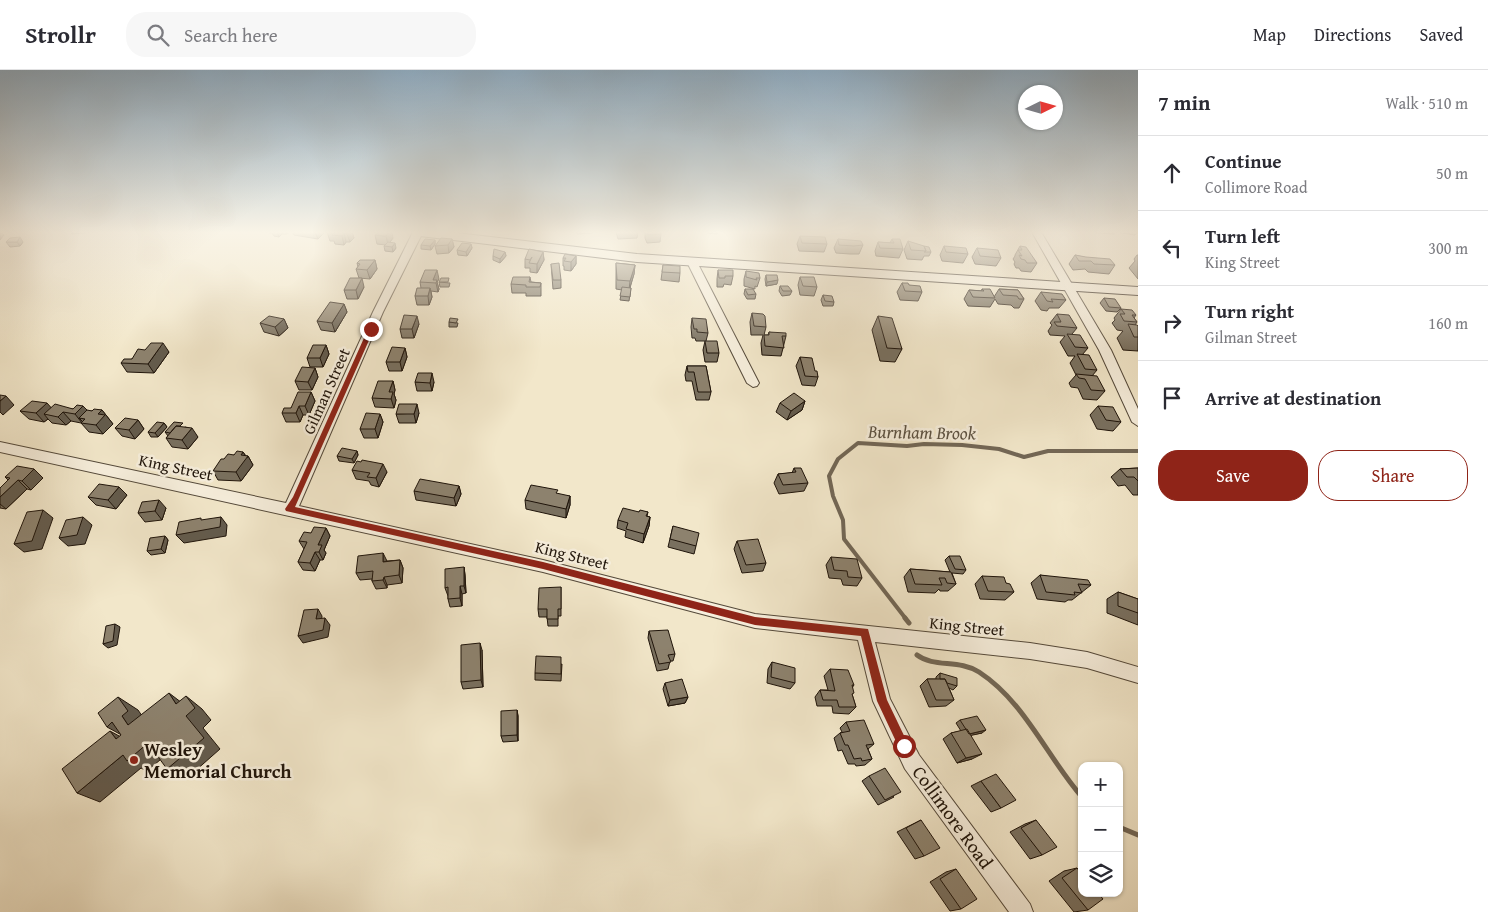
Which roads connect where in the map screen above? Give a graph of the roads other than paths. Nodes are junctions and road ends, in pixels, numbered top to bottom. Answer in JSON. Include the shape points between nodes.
{"nodes":[{"id":1,"x":399,"y":271,"type":"edge"},
{"id":2,"x":697,"y":271,"type":"edge"},
{"id":3,"x":826,"y":271,"type":"edge"},
{"id":4,"x":1058,"y":271,"type":"edge"},
{"id":5,"x":1067,"y":288,"type":"junction"},
{"id":6,"x":1138,"y":291,"type":"edge"},
{"id":7,"x":753,"y":382,"type":"dead end"},
{"id":8,"x":1138,"y":422,"type":"edge"},
{"id":9,"x":0,"y":448,"type":"edge"},
{"id":10,"x":289,"y":509,"type":"junction"},
{"id":11,"x":864,"y":632,"type":"junction"},
{"id":12,"x":1138,"y":674,"type":"edge"},
{"id":13,"x":1022,"y":912,"type":"edge"}],
"edges":[{"from":1,"to":10,"type":"street","name":"Gilman Street"},
{"from":2,"to":7,"type":"street"},
{"from":3,"to":5,"type":"street"},
{"from":4,"to":5,"type":"street"},
{"from":5,"to":6,"type":"street"},
{"from":5,"to":8,"type":"street","via":[[1105,350]]},
{"from":9,"to":10,"type":"street","name":"King Street"},
{"from":10,"to":11,"type":"street","name":"King Street","via":[[543,566],[755,621]]},
{"from":11,"to":12,"type":"street","name":"King Street","via":[[1030,651],[1087,660]]},
{"from":11,"to":13,"type":"street","name":"Collimore Road","via":[[882,701],[912,762]]}]}
